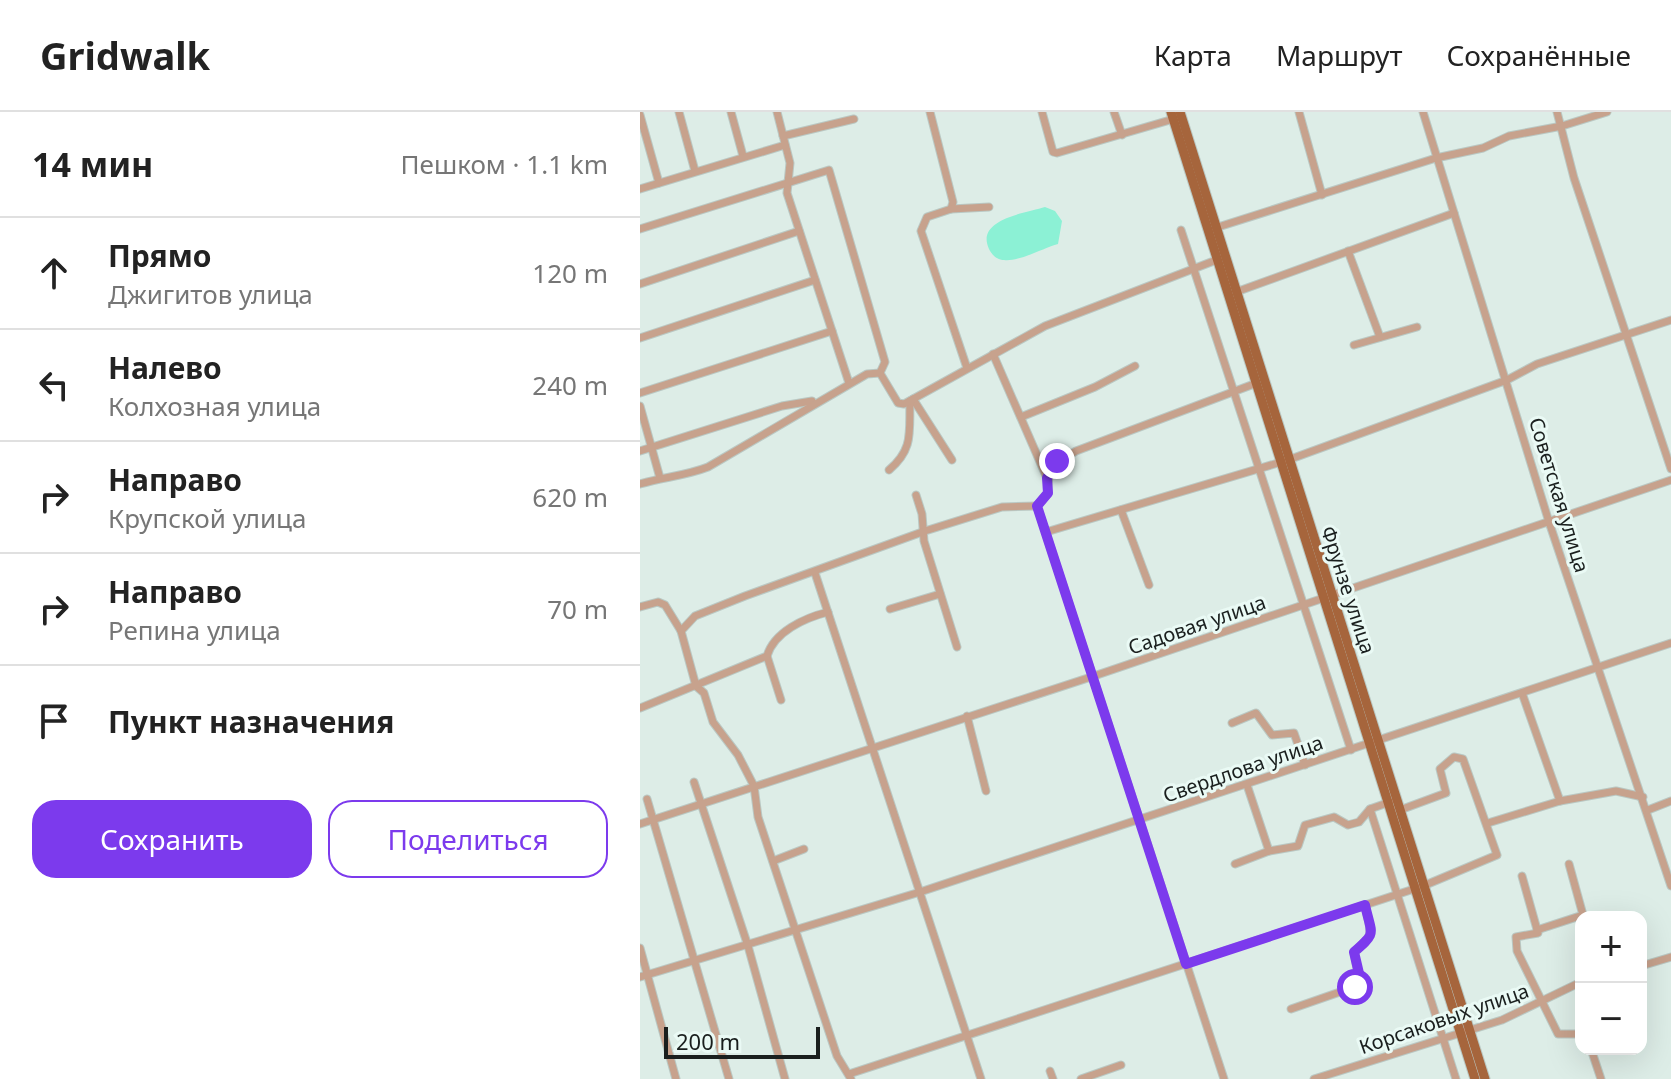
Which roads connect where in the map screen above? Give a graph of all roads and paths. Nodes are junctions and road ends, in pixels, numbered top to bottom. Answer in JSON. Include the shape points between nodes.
{"nodes":[{"id":1,"x":679,"y":112,"type":"edge"},
{"id":2,"x":731,"y":112,"type":"edge"},
{"id":3,"x":777,"y":112,"type":"edge"},
{"id":4,"x":930,"y":112,"type":"edge"},
{"id":5,"x":1042,"y":112,"type":"edge"},
{"id":6,"x":1114,"y":112,"type":"edge"},
{"id":7,"x":1299,"y":112,"type":"edge"},
{"id":8,"x":1423,"y":112,"type":"edge"},
{"id":9,"x":1557,"y":112,"type":"edge"},
{"id":10,"x":1607,"y":112,"type":"edge"},
{"id":11,"x":640,"y":115,"type":"edge"},
{"id":12,"x":1177,"y":115,"type":"edge"},
{"id":13,"x":854,"y":119,"type":"dead end"},
{"id":14,"x":1562,"y":126,"type":"junction"},
{"id":15,"x":1122,"y":135,"type":"junction"},
{"id":16,"x":783,"y":136,"type":"junction"},
{"id":17,"x":785,"y":145,"type":"junction"},
{"id":18,"x":743,"y":156,"type":"junction"},
{"id":19,"x":1436,"y":158,"type":"junction"},
{"id":20,"x":695,"y":171,"type":"junction"},
{"id":21,"x":787,"y":182,"type":"junction"},
{"id":22,"x":659,"y":183,"type":"junction"},
{"id":23,"x":640,"y":189,"type":"edge"},
{"id":24,"x":1322,"y":195,"type":"junction"},
{"id":25,"x":989,"y":207,"type":"dead end"},
{"id":26,"x":951,"y":209,"type":"junction"},
{"id":27,"x":1454,"y":213,"type":"junction"},
{"id":28,"x":640,"y":229,"type":"edge"},
{"id":29,"x":1212,"y":229,"type":"junction"},
{"id":30,"x":1181,"y":230,"type":"dead end"},
{"id":31,"x":799,"y":231,"type":"junction"},
{"id":32,"x":1348,"y":251,"type":"junction"},
{"id":33,"x":1221,"y":258,"type":"junction"},
{"id":34,"x":1193,"y":267,"type":"junction"},
{"id":35,"x":815,"y":280,"type":"junction"},
{"id":36,"x":640,"y":284,"type":"edge"},
{"id":37,"x":1236,"y":292,"type":"junction"},
{"id":38,"x":1671,"y":320,"type":"edge"},
{"id":39,"x":1417,"y":327,"type":"dead end"},
{"id":40,"x":832,"y":331,"type":"junction"},
{"id":41,"x":1627,"y":335,"type":"junction"},
{"id":42,"x":1380,"y":337,"type":"junction"},
{"id":43,"x":640,"y":338,"type":"edge"},
{"id":44,"x":1354,"y":345,"type":"dead end"},
{"id":45,"x":993,"y":354,"type":"junction"},
{"id":46,"x":1135,"y":366,"type":"dead end"},
{"id":47,"x":967,"y":368,"type":"junction"},
{"id":48,"x":880,"y":373,"type":"junction"},
{"id":49,"x":1507,"y":380,"type":"junction"},
{"id":50,"x":849,"y":383,"type":"junction"},
{"id":51,"x":1254,"y":384,"type":"junction"},
{"id":52,"x":1233,"y":391,"type":"junction"},
{"id":53,"x":640,"y":393,"type":"edge"},
{"id":54,"x":818,"y":400,"type":"junction"},
{"id":55,"x":912,"y":400,"type":"junction"},
{"id":56,"x":640,"y":406,"type":"edge"},
{"id":57,"x":1021,"y":417,"type":"junction"},
{"id":58,"x":652,"y":447,"type":"junction"},
{"id":59,"x":640,"y":451,"type":"edge"},
{"id":60,"x":952,"y":460,"type":"dead end"},
{"id":61,"x":1284,"y":462,"type":"junction"},
{"id":62,"x":1259,"y":469,"type":"junction"},
{"id":63,"x":1671,"y":469,"type":"edge"},
{"id":64,"x":889,"y":470,"type":"dead end"},
{"id":65,"x":660,"y":478,"type":"junction"},
{"id":66,"x":1047,"y":478,"type":"junction"},
{"id":67,"x":1671,"y":480,"type":"edge"},
{"id":68,"x":640,"y":484,"type":"edge"},
{"id":69,"x":916,"y":495,"type":"dead end"},
{"id":70,"x":1037,"y":506,"type":"junction"},
{"id":71,"x":1121,"y":510,"type":"junction"},
{"id":72,"x":1549,"y":522,"type":"junction"},
{"id":73,"x":925,"y":531,"type":"junction"},
{"id":74,"x":1046,"y":532,"type":"junction"},
{"id":75,"x":815,"y":573,"type":"junction"},
{"id":76,"x":1149,"y":585,"type":"dead end"},
{"id":77,"x":940,"y":594,"type":"junction"},
{"id":78,"x":1327,"y":598,"type":"junction"},
{"id":79,"x":1304,"y":605,"type":"junction"},
{"id":80,"x":640,"y":607,"type":"edge"},
{"id":81,"x":890,"y":609,"type":"dead end"},
{"id":82,"x":828,"y":612,"type":"junction"},
{"id":83,"x":681,"y":631,"type":"junction"},
{"id":84,"x":1671,"y":643,"type":"edge"},
{"id":85,"x":957,"y":647,"type":"dead end"},
{"id":86,"x":767,"y":656,"type":"junction"},
{"id":87,"x":1598,"y":668,"type":"junction"},
{"id":88,"x":1094,"y":676,"type":"junction"},
{"id":89,"x":696,"y":686,"type":"junction"},
{"id":90,"x":1522,"y":693,"type":"junction"},
{"id":91,"x":781,"y":700,"type":"dead end"},
{"id":92,"x":640,"y":708,"type":"edge"},
{"id":93,"x":967,"y":716,"type":"junction"},
{"id":94,"x":1232,"y":723,"type":"dead end"},
{"id":95,"x":1374,"y":742,"type":"junction"},
{"id":96,"x":872,"y":747,"type":"junction"},
{"id":97,"x":1351,"y":750,"type":"junction"},
{"id":98,"x":1305,"y":765,"type":"junction"},
{"id":99,"x":694,"y":782,"type":"dead end"},
{"id":100,"x":1247,"y":785,"type":"junction"},
{"id":101,"x":754,"y":786,"type":"junction"},
{"id":102,"x":986,"y":791,"type":"dead end"},
{"id":103,"x":1643,"y":797,"type":"junction"},
{"id":104,"x":647,"y":799,"type":"dead end"},
{"id":105,"x":1560,"y":801,"type":"junction"},
{"id":106,"x":1671,"y":801,"type":"edge"},
{"id":107,"x":702,"y":804,"type":"junction"},
{"id":108,"x":1395,"y":804,"type":"junction"},
{"id":109,"x":1370,"y":809,"type":"junction"},
{"id":110,"x":1648,"y":810,"type":"junction"},
{"id":111,"x":654,"y":820,"type":"junction"},
{"id":112,"x":1138,"y":821,"type":"junction"},
{"id":113,"x":1488,"y":823,"type":"junction"},
{"id":114,"x":640,"y":824,"type":"edge"},
{"id":115,"x":804,"y":849,"type":"dead end"},
{"id":116,"x":1269,"y":851,"type":"junction"},
{"id":117,"x":773,"y":861,"type":"junction"},
{"id":118,"x":1235,"y":864,"type":"dead end"},
{"id":119,"x":1569,"y":864,"type":"dead end"},
{"id":120,"x":1522,"y":876,"type":"dead end"},
{"id":121,"x":1671,"y":886,"type":"edge"},
{"id":122,"x":1419,"y":888,"type":"junction"},
{"id":123,"x":920,"y":892,"type":"junction"},
{"id":124,"x":1395,"y":896,"type":"junction"},
{"id":125,"x":1365,"y":905,"type":"junction"},
{"id":126,"x":1537,"y":930,"type":"junction"},
{"id":127,"x":797,"y":932,"type":"junction"},
{"id":128,"x":748,"y":946,"type":"junction"},
{"id":129,"x":640,"y":948,"type":"edge"},
{"id":130,"x":1671,"y":957,"type":"edge"},
{"id":131,"x":697,"y":962,"type":"junction"},
{"id":132,"x":1186,"y":964,"type":"junction"},
{"id":133,"x":1647,"y":964,"type":"edge"},
{"id":134,"x":644,"y":976,"type":"edge"},
{"id":135,"x":1579,"y":983,"type":"edge"},
{"id":136,"x":1543,"y":1003,"type":"junction"},
{"id":137,"x":1291,"y":1009,"type":"dead end"},
{"id":138,"x":1465,"y":1031,"type":"junction"},
{"id":139,"x":1575,"y":1034,"type":"edge"},
{"id":140,"x":967,"y":1036,"type":"junction"},
{"id":141,"x":1443,"y":1038,"type":"junction"},
{"id":142,"x":1593,"y":1055,"type":"edge"},
{"id":143,"x":1121,"y":1065,"type":"dead end"},
{"id":144,"x":850,"y":1076,"type":"edge"},
{"id":145,"x":676,"y":1079,"type":"edge"},
{"id":146,"x":729,"y":1079,"type":"edge"},
{"id":147,"x":785,"y":1079,"type":"edge"},
{"id":148,"x":981,"y":1079,"type":"edge"},
{"id":149,"x":1081,"y":1079,"type":"edge"},
{"id":150,"x":1224,"y":1079,"type":"edge"},
{"id":151,"x":1314,"y":1079,"type":"edge"},
{"id":152,"x":1456,"y":1079,"type":"edge"},
{"id":153,"x":1475,"y":1079,"type":"edge"},
{"id":154,"x":1485,"y":1079,"type":"edge"},
{"id":155,"x":1601,"y":1079,"type":"edge"}],
"edges":[{"from":1,"to":20,"type":"street"},
{"from":2,"to":18,"type":"street"},
{"from":3,"to":16,"type":"street"},
{"from":4,"to":26,"type":"street"},
{"from":5,"to":15,"type":"street","via":[[1053,152]]},
{"from":6,"to":15,"type":"street"},
{"from":7,"to":24,"type":"street"},
{"from":8,"to":19,"type":"street","name":"Советская улица"},
{"from":9,"to":14,"type":"street"},
{"from":10,"to":14,"type":"street"},
{"from":11,"to":22,"type":"street"},
{"from":12,"to":15,"type":"street"},
{"from":12,"to":29,"type":"main road","name":"Фрунзе улица"},
{"from":13,"to":16,"type":"street"},
{"from":14,"to":19,"type":"street"},
{"from":14,"to":41,"type":"street"},
{"from":16,"to":17,"type":"street"},
{"from":17,"to":18,"type":"street"},
{"from":17,"to":21,"type":"street","via":[[790,163]]},
{"from":18,"to":20,"type":"street"},
{"from":19,"to":24,"type":"street"},
{"from":19,"to":27,"type":"street","name":"Советская улица"},
{"from":20,"to":22,"type":"street"},
{"from":21,"to":28,"type":"street"},
{"from":21,"to":31,"type":"street"},
{"from":21,"to":48,"type":"street","via":[[829,170],[885,362]]},
{"from":22,"to":23,"type":"street"},
{"from":24,"to":29,"type":"street"},
{"from":25,"to":26,"type":"street"},
{"from":26,"to":47,"type":"street","via":[[927,217],[921,231]]},
{"from":27,"to":32,"type":"street"},
{"from":27,"to":49,"type":"street","name":"Советская улица"},
{"from":29,"to":33,"type":"main road","name":"Фрунзе улица"},
{"from":30,"to":34,"type":"street"},
{"from":31,"to":35,"type":"street"},
{"from":31,"to":36,"type":"street"},
{"from":32,"to":37,"type":"street"},
{"from":32,"to":42,"type":"street"},
{"from":33,"to":34,"type":"street"},
{"from":33,"to":37,"type":"main road","name":"Фрунзе улица"},
{"from":33,"to":51,"type":"main road","name":"Фрунзе улица"},
{"from":34,"to":45,"type":"street","via":[[1045,326]]},
{"from":34,"to":52,"type":"street"},
{"from":35,"to":40,"type":"street"},
{"from":35,"to":43,"type":"street"},
{"from":37,"to":61,"type":"main road","name":"Фрунзе улица"},
{"from":38,"to":41,"type":"street"},
{"from":39,"to":42,"type":"street"},
{"from":40,"to":50,"type":"street"},
{"from":40,"to":53,"type":"street"},
{"from":41,"to":49,"type":"street","via":[[1537,364]]},
{"from":41,"to":63,"type":"street"},
{"from":42,"to":44,"type":"street"},
{"from":45,"to":47,"type":"street"},
{"from":45,"to":57,"type":"street"},
{"from":46,"to":57,"type":"street"},
{"from":47,"to":55,"type":"street"},
{"from":48,"to":50,"type":"street"},
{"from":48,"to":55,"type":"street","via":[[898,403]]},
{"from":49,"to":61,"type":"street"},
{"from":49,"to":72,"type":"street","name":"Советская улица"},
{"from":50,"to":54,"type":"street"},
{"from":51,"to":52,"type":"street"},
{"from":51,"to":61,"type":"main road","name":"Фрунзе улица"},
{"from":52,"to":62,"type":"street"},
{"from":52,"to":66,"type":"street","via":[[1076,451],[1057,461]]},
{"from":54,"to":58,"type":"street","via":[[782,406]]},
{"from":54,"to":65,"type":"street","via":[[708,467]]},
{"from":55,"to":60,"type":"street"},
{"from":55,"to":64,"type":"street","via":[[908,448]]},
{"from":56,"to":58,"type":"street"},
{"from":57,"to":66,"type":"street"},
{"from":58,"to":59,"type":"street"},
{"from":58,"to":65,"type":"street"},
{"from":61,"to":62,"type":"street"},
{"from":61,"to":78,"type":"main road","name":"Фрунзе улица"},
{"from":62,"to":71,"type":"street"},
{"from":62,"to":79,"type":"street"},
{"from":65,"to":68,"type":"street"},
{"from":66,"to":70,"type":"street","via":[[1048,493]]},
{"from":67,"to":72,"type":"street","name":"Садовая улица"},
{"from":69,"to":73,"type":"street"},
{"from":70,"to":73,"type":"street","via":[[1002,507]]},
{"from":70,"to":74,"type":"street"},
{"from":71,"to":74,"type":"street"},
{"from":71,"to":76,"type":"street"},
{"from":72,"to":78,"type":"street","name":"Садовая улица"},
{"from":72,"to":87,"type":"street","name":"Советская улица"},
{"from":73,"to":75,"type":"street"},
{"from":73,"to":77,"type":"street"},
{"from":74,"to":88,"type":"street"},
{"from":75,"to":82,"type":"street"},
{"from":75,"to":83,"type":"street","via":[[695,616]]},
{"from":77,"to":81,"type":"street"},
{"from":77,"to":85,"type":"street"},
{"from":78,"to":79,"type":"street","name":"Садовая улица"},
{"from":78,"to":95,"type":"main road","name":"Фрунзе улица"},
{"from":79,"to":88,"type":"street","name":"Садовая улица"},
{"from":79,"to":97,"type":"street"},
{"from":80,"to":83,"type":"street","via":[[665,605]]},
{"from":82,"to":86,"type":"street","via":[[808,617],[771,641]]},
{"from":82,"to":96,"type":"street"},
{"from":83,"to":89,"type":"street"},
{"from":84,"to":87,"type":"street","name":"Свердлова улица"},
{"from":86,"to":89,"type":"street"},
{"from":86,"to":91,"type":"street"},
{"from":87,"to":90,"type":"street","name":"Свердлова улица"},
{"from":87,"to":103,"type":"street","name":"Советская улица"},
{"from":88,"to":93,"type":"street","name":"Садовая улица"},
{"from":88,"to":112,"type":"street"},
{"from":89,"to":92,"type":"street"},
{"from":89,"to":101,"type":"street"},
{"from":90,"to":95,"type":"street","name":"Свердлова улица"},
{"from":90,"to":105,"type":"street"},
{"from":93,"to":96,"type":"street","name":"Садовая улица"},
{"from":93,"to":102,"type":"street"},
{"from":94,"to":98,"type":"street","via":[[1256,713],[1272,735],[1294,733]]},
{"from":95,"to":97,"type":"street","name":"Свердлова улица"},
{"from":95,"to":108,"type":"main road","name":"Фрунзе улица"},
{"from":96,"to":101,"type":"street","name":"Садовая улица"},
{"from":96,"to":123,"type":"street"},
{"from":97,"to":98,"type":"street","name":"Свердлова улица"},
{"from":98,"to":100,"type":"street","name":"Свердлова улица"},
{"from":99,"to":107,"type":"street"},
{"from":100,"to":112,"type":"street","name":"Свердлова улица"},
{"from":100,"to":116,"type":"street"},
{"from":101,"to":107,"type":"street","name":"Садовая улица"},
{"from":101,"to":117,"type":"street"},
{"from":103,"to":105,"type":"street","via":[[1616,791]]},
{"from":103,"to":110,"type":"street","name":"Советская улица"},
{"from":104,"to":111,"type":"street"},
{"from":105,"to":113,"type":"street"},
{"from":106,"to":110,"type":"street"},
{"from":107,"to":111,"type":"street","name":"Садовая улица"},
{"from":107,"to":128,"type":"street"},
{"from":108,"to":109,"type":"street"},
{"from":108,"to":113,"type":"street","via":[[1446,793],[1440,769],[1454,757],[1468,767],[1469,782]]},
{"from":108,"to":122,"type":"main road","name":"Фрунзе улица"},
{"from":109,"to":116,"type":"street","via":[[1359,822],[1348,825],[1334,817],[1305,825],[1301,844]]},
{"from":109,"to":124,"type":"street"},
{"from":110,"to":121,"type":"street","name":"Советская улица"},
{"from":111,"to":114,"type":"street","name":"Садовая улица"},
{"from":111,"to":131,"type":"street"},
{"from":112,"to":123,"type":"street","name":"Свердлова улица"},
{"from":112,"to":132,"type":"street"},
{"from":113,"to":122,"type":"street","via":[[1497,855]]},
{"from":115,"to":117,"type":"street"},
{"from":116,"to":118,"type":"street"},
{"from":117,"to":127,"type":"street"},
{"from":119,"to":126,"type":"street","via":[[1583,915]]},
{"from":120,"to":126,"type":"street"},
{"from":122,"to":124,"type":"street"},
{"from":122,"to":138,"type":"main road","name":"Фрунзе улица"},
{"from":123,"to":127,"type":"street","name":"Свердлова улица"},
{"from":123,"to":140,"type":"street"},
{"from":124,"to":125,"type":"street"},
{"from":124,"to":141,"type":"street"},
{"from":125,"to":132,"type":"street"},
{"from":125,"to":137,"type":"street","via":[[1372,935],[1354,952],[1360,985]]},
{"from":126,"to":136,"type":"street","via":[[1516,937],[1515,943]]},
{"from":127,"to":128,"type":"street","name":"Свердлова улица"},
{"from":127,"to":144,"type":"street","via":[[837,1056]]},
{"from":128,"to":131,"type":"street","name":"Свердлова улица"},
{"from":128,"to":147,"type":"street"},
{"from":129,"to":134,"type":"street"},
{"from":130,"to":133,"type":"street"},
{"from":131,"to":134,"type":"street","name":"Свердлова улица"},
{"from":131,"to":146,"type":"street"},
{"from":132,"to":140,"type":"street"},
{"from":132,"to":150,"type":"street"},
{"from":134,"to":145,"type":"street"},
{"from":135,"to":136,"type":"street","name":"Корсаковых улица"},
{"from":136,"to":138,"type":"street","name":"Корсаковых улица"},
{"from":136,"to":139,"type":"street","via":[[1558,1034]]},
{"from":138,"to":141,"type":"street","name":"Корсаковых улица"},
{"from":138,"to":153,"type":"main road","name":"Фрунзе улица"},
{"from":138,"to":154,"type":"main road","name":"Фрунзе улица"},
{"from":140,"to":144,"type":"street"},
{"from":140,"to":148,"type":"street"},
{"from":141,"to":151,"type":"street","name":"Корсаковых улица"},
{"from":141,"to":152,"type":"street"},
{"from":142,"to":155,"type":"street"},
{"from":143,"to":149,"type":"street"}]}
